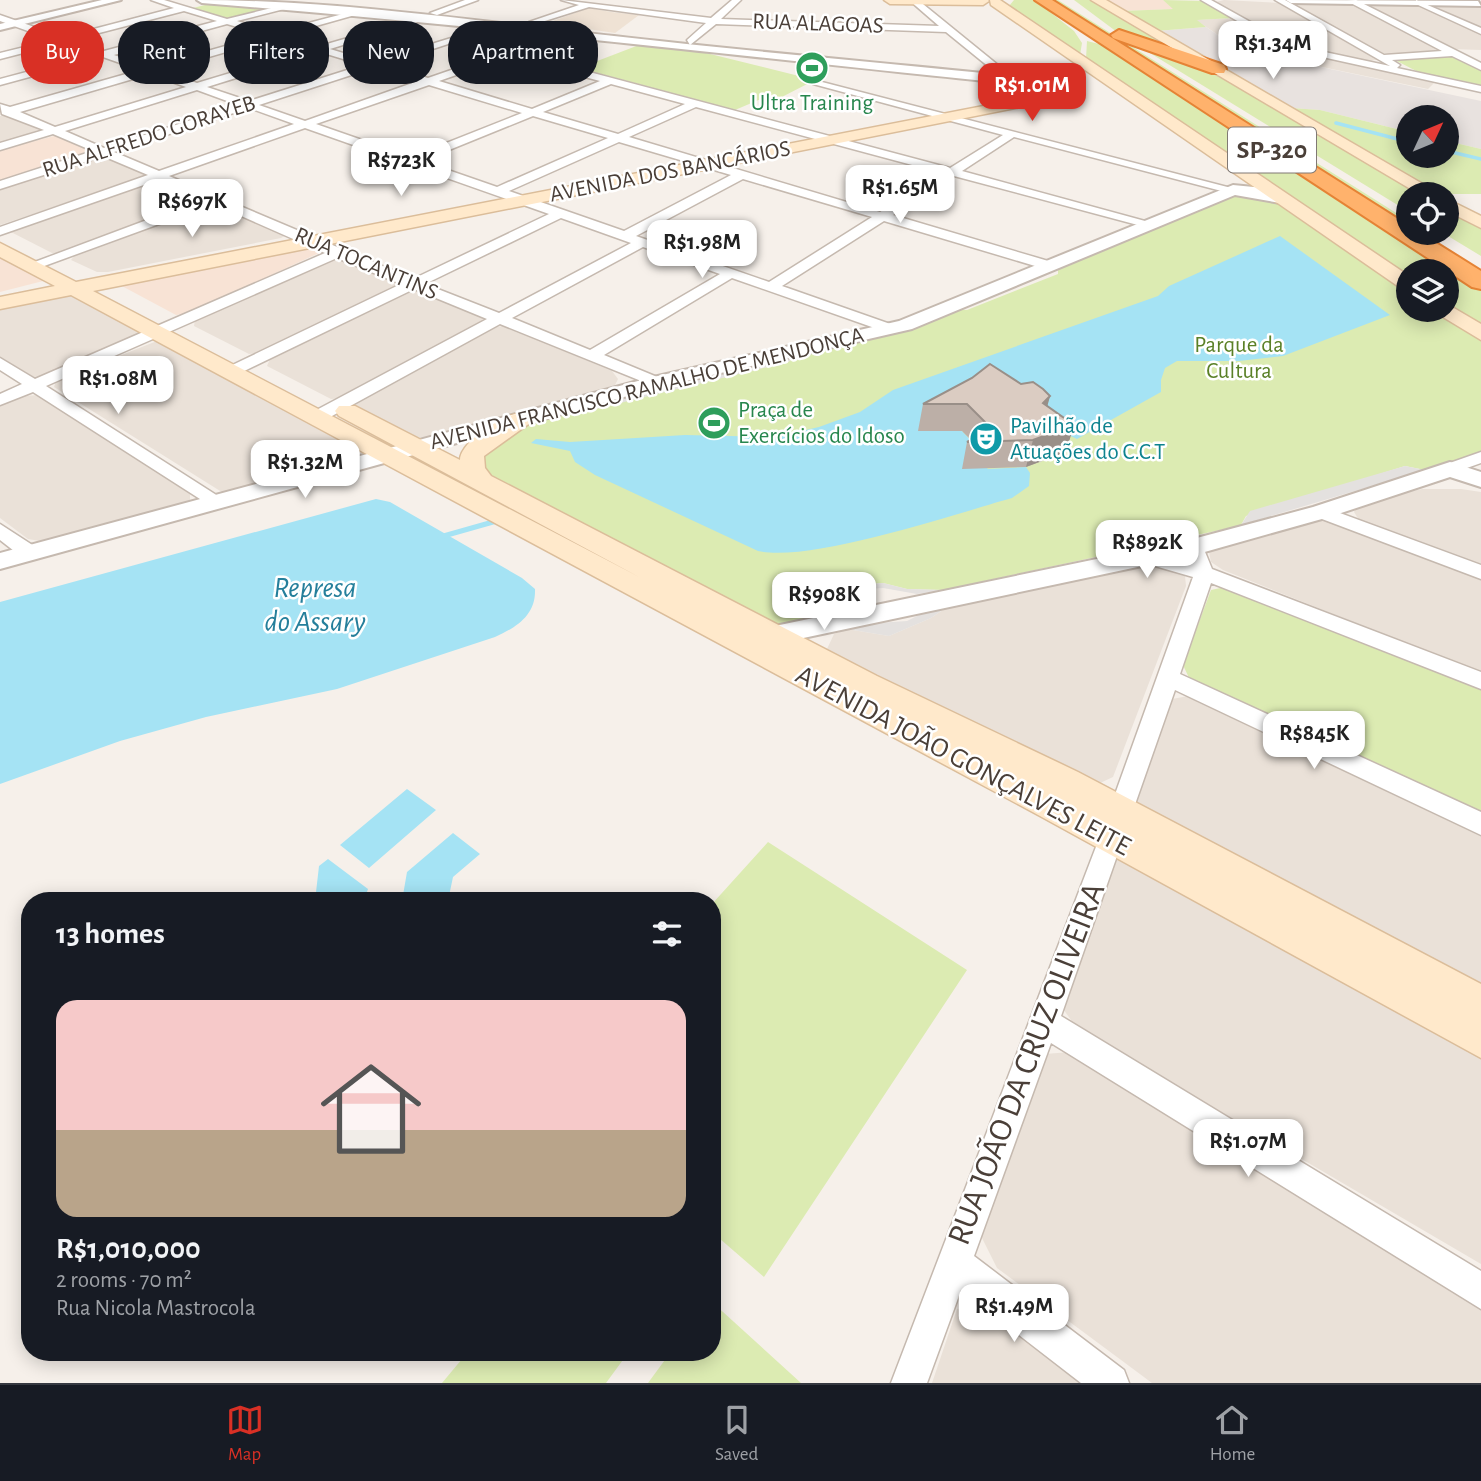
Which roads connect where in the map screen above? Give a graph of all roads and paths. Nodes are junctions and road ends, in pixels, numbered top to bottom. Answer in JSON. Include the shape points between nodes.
{"nodes":[{"id":1,"x":116,"y":0,"type":"edge"},
{"id":2,"x":155,"y":0,"type":"edge"},
{"id":3,"x":202,"y":0,"type":"edge"},
{"id":4,"x":214,"y":0,"type":"edge"},
{"id":5,"x":251,"y":0,"type":"edge"},
{"id":6,"x":344,"y":0,"type":"edge"},
{"id":7,"x":474,"y":0,"type":"edge"},
{"id":8,"x":565,"y":0,"type":"edge"},
{"id":9,"x":604,"y":0,"type":"edge"},
{"id":10,"x":737,"y":0,"type":"edge"},
{"id":11,"x":890,"y":0,"type":"edge"},
{"id":12,"x":914,"y":0,"type":"edge"},
{"id":13,"x":994,"y":0,"type":"edge"},
{"id":14,"x":1042,"y":0,"type":"edge"},
{"id":15,"x":1097,"y":0,"type":"edge"},
{"id":16,"x":1205,"y":0,"type":"edge"},
{"id":17,"x":1279,"y":0,"type":"edge"},
{"id":18,"x":1291,"y":0,"type":"edge"},
{"id":19,"x":1320,"y":0,"type":"edge"},
{"id":20,"x":1351,"y":1,"type":"edge"},
{"id":21,"x":1395,"y":1,"type":"edge"},
{"id":22,"x":1419,"y":2,"type":"junction"},
{"id":23,"x":1476,"y":3,"type":"edge"},
{"id":24,"x":285,"y":5,"type":"junction"},
{"id":25,"x":325,"y":5,"type":"junction"},
{"id":26,"x":588,"y":5,"type":"junction"},
{"id":27,"x":184,"y":8,"type":"junction"},
{"id":28,"x":1063,"y":8,"type":"edge"},
{"id":29,"x":363,"y":9,"type":"junction"},
{"id":30,"x":429,"y":15,"type":"junction"},
{"id":31,"x":0,"y":18,"type":"edge"},
{"id":32,"x":715,"y":20,"type":"junction"},
{"id":33,"x":224,"y":21,"type":"edge"},
{"id":34,"x":230,"y":21,"type":"edge"},
{"id":35,"x":323,"y":21,"type":"edge"},
{"id":36,"x":483,"y":21,"type":"edge"},
{"id":37,"x":541,"y":21,"type":"edge"},
{"id":38,"x":15,"y":23,"type":"junction"},
{"id":39,"x":224,"y":23,"type":"edge"},
{"id":40,"x":21,"y":25,"type":"edge"},
{"id":41,"x":0,"y":27,"type":"edge"},
{"id":42,"x":104,"y":29,"type":"edge"},
{"id":43,"x":948,"y":29,"type":"junction"},
{"id":44,"x":1107,"y":31,"type":"junction"},
{"id":45,"x":1481,"y":31,"type":"edge"},
{"id":46,"x":598,"y":35,"type":"edge"},
{"id":47,"x":688,"y":45,"type":"junction"},
{"id":48,"x":329,"y":47,"type":"edge"},
{"id":49,"x":21,"y":51,"type":"edge"},
{"id":50,"x":1481,"y":52,"type":"edge"},
{"id":51,"x":1453,"y":53,"type":"junction"},
{"id":52,"x":104,"y":54,"type":"edge"},
{"id":53,"x":0,"y":56,"type":"edge"},
{"id":54,"x":1386,"y":57,"type":"junction"},
{"id":55,"x":1082,"y":63,"type":"junction"},
{"id":56,"x":1481,"y":67,"type":"edge"},
{"id":57,"x":1218,"y":69,"type":"junction"},
{"id":58,"x":1403,"y":72,"type":"junction"},
{"id":59,"x":343,"y":75,"type":"edge"},
{"id":60,"x":21,"y":76,"type":"edge"},
{"id":61,"x":1004,"y":77,"type":"junction"},
{"id":62,"x":224,"y":78,"type":"edge"},
{"id":63,"x":598,"y":78,"type":"edge"},
{"id":64,"x":1106,"y":79,"type":"junction"},
{"id":65,"x":118,"y":80,"type":"edge"},
{"id":66,"x":610,"y":81,"type":"junction"},
{"id":67,"x":1446,"y":81,"type":"junction"},
{"id":68,"x":0,"y":82,"type":"edge"},
{"id":69,"x":186,"y":84,"type":"edge"},
{"id":70,"x":422,"y":84,"type":"edge"},
{"id":71,"x":434,"y":84,"type":"edge"},
{"id":72,"x":818,"y":84,"type":"dead end"},
{"id":73,"x":1043,"y":85,"type":"junction"},
{"id":74,"x":1079,"y":86,"type":"junction"},
{"id":75,"x":194,"y":87,"type":"junction"},
{"id":76,"x":1435,"y":89,"type":"dead end"},
{"id":77,"x":1481,"y":89,"type":"edge"},
{"id":78,"x":1131,"y":95,"type":"junction"},
{"id":79,"x":694,"y":104,"type":"junction"},
{"id":80,"x":245,"y":106,"type":"junction"},
{"id":81,"x":4,"y":111,"type":"edge"},
{"id":82,"x":532,"y":114,"type":"junction"},
{"id":83,"x":929,"y":114,"type":"junction"},
{"id":84,"x":948,"y":119,"type":"junction"},
{"id":85,"x":973,"y":120,"type":"junction"},
{"id":86,"x":304,"y":125,"type":"junction"},
{"id":87,"x":55,"y":131,"type":"junction"},
{"id":88,"x":1010,"y":135,"type":"junction"},
{"id":89,"x":827,"y":138,"type":"junction"},
{"id":90,"x":615,"y":139,"type":"junction"},
{"id":91,"x":0,"y":147,"type":"edge"},
{"id":92,"x":104,"y":151,"type":"junction"},
{"id":93,"x":410,"y":162,"type":"junction"},
{"id":94,"x":703,"y":162,"type":"junction"},
{"id":95,"x":951,"y":171,"type":"junction"},
{"id":96,"x":159,"y":174,"type":"junction"},
{"id":97,"x":743,"y":174,"type":"junction"},
{"id":98,"x":1411,"y":182,"type":"edge"},
{"id":99,"x":0,"y":185,"type":"edge"},
{"id":100,"x":1233,"y":190,"type":"junction"},
{"id":101,"x":509,"y":197,"type":"junction"},
{"id":102,"x":1280,"y":198,"type":"junction"},
{"id":103,"x":216,"y":199,"type":"junction"},
{"id":104,"x":1396,"y":210,"type":"edge"},
{"id":105,"x":1459,"y":211,"type":"edge"},
{"id":106,"x":561,"y":213,"type":"junction"},
{"id":107,"x":883,"y":215,"type":"junction"},
{"id":108,"x":1481,"y":223,"type":"edge"},
{"id":109,"x":1149,"y":224,"type":"junction"},
{"id":110,"x":627,"y":234,"type":"junction"},
{"id":111,"x":305,"y":239,"type":"junction"},
{"id":112,"x":1,"y":241,"type":"edge"},
{"id":113,"x":644,"y":241,"type":"junction"},
{"id":114,"x":1452,"y":245,"type":"edge"},
{"id":115,"x":337,"y":253,"type":"junction"},
{"id":116,"x":53,"y":259,"type":"junction"},
{"id":117,"x":1481,"y":263,"type":"edge"},
{"id":118,"x":31,"y":265,"type":"junction"},
{"id":119,"x":1049,"y":266,"type":"junction"},
{"id":120,"x":733,"y":272,"type":"junction"},
{"id":121,"x":1396,"y":276,"type":"edge"},
{"id":122,"x":1481,"y":282,"type":"edge"},
{"id":123,"x":82,"y":283,"type":"junction"},
{"id":124,"x":415,"y":284,"type":"junction"},
{"id":125,"x":772,"y":286,"type":"junction"},
{"id":126,"x":0,"y":295,"type":"edge"},
{"id":127,"x":0,"y":303,"type":"edge"},
{"id":128,"x":498,"y":319,"type":"junction"},
{"id":129,"x":1459,"y":319,"type":"edge"},
{"id":130,"x":166,"y":327,"type":"junction"},
{"id":131,"x":891,"y":329,"type":"junction"},
{"id":132,"x":1481,"y":334,"type":"edge"},
{"id":133,"x":593,"y":355,"type":"junction"},
{"id":134,"x":0,"y":363,"type":"edge"},
{"id":135,"x":241,"y":367,"type":"junction"},
{"id":136,"x":656,"y":382,"type":"junction"},
{"id":137,"x":36,"y":385,"type":"junction"},
{"id":138,"x":0,"y":400,"type":"edge"},
{"id":139,"x":326,"y":412,"type":"junction"},
{"id":140,"x":522,"y":418,"type":"junction"},
{"id":141,"x":416,"y":446,"type":"junction"},
{"id":142,"x":384,"y":455,"type":"junction"},
{"id":143,"x":1481,"y":457,"type":"edge"},
{"id":144,"x":1450,"y":469,"type":"junction"},
{"id":145,"x":1481,"y":480,"type":"edge"},
{"id":146,"x":484,"y":482,"type":"junction"},
{"id":147,"x":214,"y":502,"type":"junction"},
{"id":148,"x":1321,"y":512,"type":"junction"},
{"id":149,"x":0,"y":530,"type":"edge"},
{"id":150,"x":30,"y":553,"type":"junction"},
{"id":151,"x":1199,"y":560,"type":"junction"},
{"id":152,"x":0,"y":561,"type":"edge"},
{"id":153,"x":1481,"y":572,"type":"edge"},
{"id":154,"x":827,"y":627,"type":"junction"},
{"id":155,"x":775,"y":635,"type":"junction"},
{"id":156,"x":816,"y":657,"type":"junction"},
{"id":157,"x":1167,"y":677,"type":"junction"},
{"id":158,"x":1481,"y":681,"type":"edge"},
{"id":159,"x":1059,"y":794,"type":"junction"},
{"id":160,"x":1481,"y":824,"type":"edge"},
{"id":161,"x":1116,"y":825,"type":"junction"},
{"id":162,"x":1358,"y":957,"type":"junction"},
{"id":163,"x":1481,"y":1005,"type":"edge"},
{"id":164,"x":1044,"y":1022,"type":"junction"},
{"id":165,"x":1481,"y":1038,"type":"edge"},
{"id":166,"x":952,"y":1261,"type":"junction"},
{"id":167,"x":1481,"y":1291,"type":"edge"},
{"id":168,"x":909,"y":1383,"type":"edge"},
{"id":169,"x":1111,"y":1383,"type":"edge"}],
"edges":[{"from":1,"to":38,"type":"street"},
{"from":2,"to":27,"type":"street"},
{"from":3,"to":4,"type":"street"},
{"from":4,"to":24,"type":"street"},
{"from":4,"to":27,"type":"street"},
{"from":5,"to":24,"type":"street"},
{"from":6,"to":25,"type":"street"},
{"from":7,"to":30,"type":"street"},
{"from":8,"to":26,"type":"street","name":"RUA ALAGOAS"},
{"from":9,"to":26,"type":"street"},
{"from":10,"to":32,"type":"street"},
{"from":11,"to":12,"type":"main road"},
{"from":12,"to":13,"type":"main road"},
{"from":12,"to":43,"type":"street"},
{"from":13,"to":55,"type":"main road"},
{"from":14,"to":28,"type":"highway","number":"SP-320"},
{"from":15,"to":57,"type":"main road"},
{"from":16,"to":58,"type":"street","via":[[1289,47]]},
{"from":17,"to":54,"type":"street"},
{"from":18,"to":19,"type":"street"},
{"from":19,"to":20,"type":"street"},
{"from":20,"to":21,"type":"street"},
{"from":20,"to":51,"type":"street"},
{"from":21,"to":22,"type":"street"},
{"from":22,"to":23,"type":"street"},
{"from":22,"to":45,"type":"street"},
{"from":24,"to":25,"type":"street"},
{"from":24,"to":29,"type":"street"},
{"from":24,"to":34,"type":"street"},
{"from":25,"to":29,"type":"street"},
{"from":26,"to":32,"type":"street","name":"RUA ALAGOAS"},
{"from":26,"to":37,"type":"street"},
{"from":27,"to":33,"type":"street"},
{"from":27,"to":42,"type":"street"},
{"from":28,"to":44,"type":"highway","number":"SP-320"},
{"from":28,"to":55,"type":"highway","via":[[1084,42]]},
{"from":28,"to":122,"type":"highway","number":"SP-320"},
{"from":29,"to":30,"type":"street"},
{"from":29,"to":35,"type":"street"},
{"from":30,"to":36,"type":"street"},
{"from":30,"to":48,"type":"street"},
{"from":31,"to":38,"type":"street"},
{"from":32,"to":43,"type":"street","name":"RUA ALAGOAS"},
{"from":32,"to":47,"type":"street"},
{"from":38,"to":40,"type":"street"},
{"from":38,"to":41,"type":"street"},
{"from":39,"to":52,"type":"street"},
{"from":43,"to":61,"type":"street"},
{"from":44,"to":57,"type":"highway"},
{"from":44,"to":104,"type":"highway","number":"SP-320"},
{"from":46,"to":47,"type":"street"},
{"from":47,"to":61,"type":"street"},
{"from":49,"to":53,"type":"street"},
{"from":50,"to":51,"type":"street"},
{"from":51,"to":54,"type":"street"},
{"from":51,"to":56,"type":"street"},
{"from":54,"to":58,"type":"street"},
{"from":55,"to":64,"type":"main road"},
{"from":57,"to":98,"type":"main road"},
{"from":58,"to":67,"type":"street"},
{"from":59,"to":80,"type":"street","name":"RUA ALFREDO GORAYEB"},
{"from":60,"to":68,"type":"street"},
{"from":61,"to":73,"type":"street"},
{"from":62,"to":75,"type":"street"},
{"from":63,"to":66,"type":"street"},
{"from":64,"to":74,"type":"main road"},
{"from":64,"to":78,"type":"main road"},
{"from":65,"to":81,"type":"street"},
{"from":66,"to":79,"type":"street"},
{"from":66,"to":82,"type":"street"},
{"from":67,"to":76,"type":"street"},
{"from":67,"to":77,"type":"street"},
{"from":69,"to":75,"type":"street"},
{"from":70,"to":86,"type":"street"},
{"from":71,"to":82,"type":"street"},
{"from":72,"to":83,"type":"street"},
{"from":73,"to":74,"type":"main road"},
{"from":73,"to":83,"type":"main road","name":"AVENIDA DOS BANCÁRIOS","via":[[1026,95]]},
{"from":74,"to":78,"type":"main road","name":"AVENIDA DOS BANCÁRIOS"},
{"from":74,"to":85,"type":"main road","name":"AVENIDA DOS BANCÁRIOS"},
{"from":75,"to":80,"type":"street"},
{"from":75,"to":87,"type":"street"},
{"from":78,"to":102,"type":"main road"},
{"from":79,"to":89,"type":"street"},
{"from":79,"to":90,"type":"street"},
{"from":80,"to":86,"type":"street"},
{"from":80,"to":92,"type":"street","name":"RUA ALFREDO GORAYEB"},
{"from":81,"to":87,"type":"street","name":"RUA TOCANTINS"},
{"from":82,"to":90,"type":"street"},
{"from":82,"to":93,"type":"street"},
{"from":83,"to":84,"type":"street"},
{"from":83,"to":89,"type":"main road","name":"AVENIDA DOS BANCÁRIOS"},
{"from":84,"to":85,"type":"main road","name":"AVENIDA DOS BANCÁRIOS"},
{"from":84,"to":89,"type":"main road","name":"AVENIDA DOS BANCÁRIOS"},
{"from":85,"to":88,"type":"street"},
{"from":86,"to":93,"type":"street"},
{"from":86,"to":96,"type":"street"},
{"from":87,"to":91,"type":"street"},
{"from":87,"to":92,"type":"street","name":"RUA TOCANTINS"},
{"from":88,"to":95,"type":"street"},
{"from":88,"to":100,"type":"street"},
{"from":89,"to":94,"type":"main road","name":"AVENIDA DOS BANCÁRIOS"},
{"from":89,"to":95,"type":"street"},
{"from":90,"to":94,"type":"street"},
{"from":90,"to":101,"type":"street"},
{"from":92,"to":96,"type":"street","name":"RUA TOCANTINS"},
{"from":92,"to":99,"type":"street","name":"RUA ALFREDO GORAYEB"},
{"from":93,"to":101,"type":"street"},
{"from":94,"to":97,"type":"street"},
{"from":94,"to":101,"type":"main road","name":"AVENIDA DOS BANCÁRIOS"},
{"from":95,"to":107,"type":"street"},
{"from":95,"to":109,"type":"street"},
{"from":96,"to":103,"type":"street","name":"RUA TOCANTINS"},
{"from":96,"to":112,"type":"street"},
{"from":97,"to":107,"type":"street"},
{"from":97,"to":110,"type":"street"},
{"from":100,"to":102,"type":"street","name":"AVENIDA FRANCISCO RAMALHO DE MENDONÇA"},
{"from":100,"to":109,"type":"street","name":"AVENIDA FRANCISCO RAMALHO DE MENDONÇA"},
{"from":101,"to":106,"type":"street"},
{"from":101,"to":111,"type":"main road","name":"AVENIDA DOS BANCÁRIOS"},
{"from":102,"to":121,"type":"main road"},
{"from":103,"to":111,"type":"street","name":"RUA TOCANTINS"},
{"from":103,"to":116,"type":"street"},
{"from":105,"to":108,"type":"main road"},
{"from":106,"to":110,"type":"street"},
{"from":106,"to":124,"type":"street"},
{"from":107,"to":119,"type":"street"},
{"from":107,"to":125,"type":"street"},
{"from":109,"to":119,"type":"street","name":"AVENIDA FRANCISCO RAMALHO DE MENDONÇA"},
{"from":110,"to":113,"type":"street"},
{"from":111,"to":115,"type":"street","name":"RUA TOCANTINS"},
{"from":111,"to":123,"type":"main road","name":"AVENIDA DOS BANCÁRIOS"},
{"from":112,"to":116,"type":"main road","name":"AVENIDA JOÃO GONÇALVES LEITE","via":[[25,245]]},
{"from":112,"to":118,"type":"main road","name":"AVENIDA JOÃO GONÇALVES LEITE"},
{"from":113,"to":120,"type":"street"},
{"from":113,"to":128,"type":"street"},
{"from":114,"to":117,"type":"highway"},
{"from":115,"to":124,"type":"street","name":"RUA TOCANTINS"},
{"from":115,"to":130,"type":"street"},
{"from":116,"to":118,"type":"street"},
{"from":116,"to":123,"type":"main road","name":"AVENIDA JOÃO GONÇALVES LEITE"},
{"from":118,"to":123,"type":"main road","name":"AVENIDA JOÃO GONÇALVES LEITE"},
{"from":119,"to":131,"type":"street","name":"AVENIDA FRANCISCO RAMALHO DE MENDONÇA"},
{"from":120,"to":125,"type":"street"},
{"from":120,"to":133,"type":"street"},
{"from":123,"to":126,"type":"main road"},
{"from":123,"to":127,"type":"main road"},
{"from":123,"to":130,"type":"main road","name":"AVENIDA JOÃO GONÇALVES LEITE"},
{"from":124,"to":128,"type":"street","name":"RUA TOCANTINS"},
{"from":124,"to":135,"type":"street"},
{"from":125,"to":131,"type":"street"},
{"from":128,"to":133,"type":"street","name":"RUA TOCANTINS"},
{"from":128,"to":139,"type":"street"},
{"from":129,"to":132,"type":"main road"},
{"from":130,"to":135,"type":"main road","name":"AVENIDA JOÃO GONÇALVES LEITE"},
{"from":130,"to":137,"type":"street"},
{"from":131,"to":136,"type":"street","name":"AVENIDA FRANCISCO RAMALHO DE MENDONÇA"},
{"from":133,"to":136,"type":"street","name":"RUA TOCANTINS"},
{"from":134,"to":137,"type":"street"},
{"from":135,"to":139,"type":"main road","name":"AVENIDA JOÃO GONÇALVES LEITE"},
{"from":136,"to":140,"type":"street","name":"AVENIDA FRANCISCO RAMALHO DE MENDONÇA"},
{"from":137,"to":138,"type":"street"},
{"from":137,"to":147,"type":"street"},
{"from":139,"to":141,"type":"main road","name":"AVENIDA JOÃO GONÇALVES LEITE"},
{"from":139,"to":142,"type":"main road","name":"AVENIDA JOÃO GONÇALVES LEITE"},
{"from":140,"to":141,"type":"street","name":"AVENIDA FRANCISCO RAMALHO DE MENDONÇA"},
{"from":140,"to":146,"type":"main road","via":[[472,454],[472,468]]},
{"from":141,"to":142,"type":"street","name":"AVENIDA FRANCISCO RAMALHO DE MENDONÇA"},
{"from":141,"to":146,"type":"main road","name":"AVENIDA JOÃO GONÇALVES LEITE"},
{"from":142,"to":147,"type":"street","name":"AVENIDA FRANCISCO RAMALHO DE MENDONÇA"},
{"from":142,"to":159,"type":"main road","name":"AVENIDA JOÃO GONÇALVES LEITE"},
{"from":143,"to":144,"type":"street"},
{"from":144,"to":145,"type":"street"},
{"from":144,"to":148,"type":"street"},
{"from":146,"to":155,"type":"main road","name":"AVENIDA JOÃO GONÇALVES LEITE"},
{"from":147,"to":150,"type":"street","name":"AVENIDA FRANCISCO RAMALHO DE MENDONÇA"},
{"from":148,"to":151,"type":"street"},
{"from":148,"to":153,"type":"street"},
{"from":149,"to":150,"type":"street"},
{"from":150,"to":152,"type":"street","name":"AVENIDA FRANCISCO RAMALHO DE MENDONÇA"},
{"from":151,"to":154,"type":"street","via":[[1148,557]]},
{"from":151,"to":157,"type":"street","name":"RUA JOÃO DA CRUZ OLIVEIRA"},
{"from":151,"to":158,"type":"street"},
{"from":154,"to":155,"type":"street"},
{"from":154,"to":156,"type":"street"},
{"from":155,"to":156,"type":"main road","name":"AVENIDA JOÃO GONÇALVES LEITE"},
{"from":156,"to":159,"type":"main road","name":"AVENIDA JOÃO GONÇALVES LEITE"},
{"from":157,"to":160,"type":"street"},
{"from":157,"to":161,"type":"street","name":"RUA JOÃO DA CRUZ OLIVEIRA"},
{"from":159,"to":161,"type":"main road","name":"AVENIDA JOÃO GONÇALVES LEITE"},
{"from":161,"to":162,"type":"main road","name":"AVENIDA JOÃO GONÇALVES LEITE"},
{"from":161,"to":164,"type":"street","name":"RUA JOÃO DA CRUZ OLIVEIRA"},
{"from":162,"to":163,"type":"main road","name":"AVENIDA JOÃO GONÇALVES LEITE"},
{"from":162,"to":165,"type":"main road","name":"AVENIDA JOÃO GONÇALVES LEITE"},
{"from":164,"to":166,"type":"street","name":"RUA JOÃO DA CRUZ OLIVEIRA"},
{"from":164,"to":167,"type":"street"},
{"from":166,"to":168,"type":"street","name":"RUA JOÃO DA CRUZ OLIVEIRA"},
{"from":166,"to":169,"type":"street"}]}
